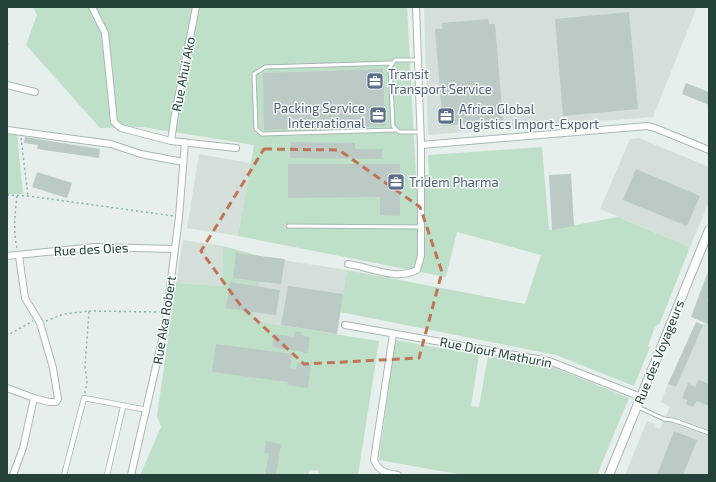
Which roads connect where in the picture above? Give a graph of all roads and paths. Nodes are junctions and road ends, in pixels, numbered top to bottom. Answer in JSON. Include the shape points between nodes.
{"nodes":[{"id":1,"x":92,"y":7,"type":"edge"},
{"id":2,"x":196,"y":7,"type":"edge"},
{"id":3,"x":416,"y":7,"type":"edge"},
{"id":4,"x":10,"y":41,"type":"dead end"},
{"id":5,"x":7,"y":45,"type":"edge"},
{"id":6,"x":418,"y":60,"type":"junction"},
{"id":7,"x":392,"y":63,"type":"junction"},
{"id":8,"x":7,"y":85,"type":"edge"},
{"id":9,"x":35,"y":92,"type":"dead end"},
{"id":10,"x":7,"y":130,"type":"edge"},
{"id":11,"x":395,"y":130,"type":"junction"},
{"id":12,"x":20,"y":132,"type":"junction"},
{"id":13,"x":420,"y":132,"type":"junction"},
{"id":14,"x":172,"y":141,"type":"junction"},
{"id":15,"x":184,"y":142,"type":"junction"},
{"id":16,"x":421,"y":144,"type":"junction"},
{"id":17,"x":236,"y":148,"type":"dead end"},
{"id":18,"x":709,"y":150,"type":"edge"},
{"id":19,"x":183,"y":162,"type":"junction"},
{"id":20,"x":7,"y":195,"type":"edge"},
{"id":21,"x":17,"y":196,"type":"junction"},
{"id":22,"x":28,"y":196,"type":"junction"},
{"id":23,"x":179,"y":217,"type":"junction"},
{"id":24,"x":288,"y":226,"type":"dead end"},
{"id":25,"x":421,"y":227,"type":"junction"},
{"id":26,"x":709,"y":230,"type":"edge"},
{"id":27,"x":175,"y":249,"type":"junction"},
{"id":28,"x":7,"y":256,"type":"edge"},
{"id":29,"x":19,"y":256,"type":"junction"},
{"id":30,"x":348,"y":264,"type":"dead end"},
{"id":31,"x":89,"y":311,"type":"junction"},
{"id":32,"x":168,"y":312,"type":"junction"},
{"id":33,"x":39,"y":321,"type":"junction"},
{"id":34,"x":345,"y":325,"type":"dead end"},
{"id":35,"x":7,"y":334,"type":"edge"},
{"id":36,"x":393,"y":334,"type":"junction"},
{"id":37,"x":7,"y":388,"type":"edge"},
{"id":38,"x":641,"y":397,"type":"junction"},
{"id":39,"x":34,"y":398,"type":"junction"},
{"id":40,"x":84,"y":398,"type":"junction"},
{"id":41,"x":638,"y":406,"type":"junction"},
{"id":42,"x":123,"y":407,"type":"junction"},
{"id":43,"x":146,"y":410,"type":"junction"},
{"id":44,"x":709,"y":433,"type":"edge"},
{"id":45,"x":13,"y":475,"type":"edge"},
{"id":46,"x":64,"y":475,"type":"edge"},
{"id":47,"x":107,"y":475,"type":"edge"},
{"id":48,"x":131,"y":475,"type":"edge"},
{"id":49,"x":398,"y":475,"type":"edge"},
{"id":50,"x":609,"y":475,"type":"edge"}],
"edges":[{"from":1,"to":14,"type":"street","via":[[105,32],[114,122],[121,128]]},
{"from":2,"to":14,"type":"street","name":"Rue Ahui Ako","via":[[177,100]]},
{"from":3,"to":6,"type":"street"},
{"from":4,"to":5,"type":"path"},
{"from":6,"to":7,"type":"lane","via":[[395,60]]},
{"from":6,"to":13,"type":"street"},
{"from":7,"to":11,"type":"lane","via":[[392,112]]},
{"from":7,"to":11,"type":"lane","via":[[265,67],[258,70],[254,74],[256,129],[262,134]]},
{"from":8,"to":9,"type":"street"},
{"from":10,"to":12,"type":"street"},
{"from":11,"to":13,"type":"lane"},
{"from":12,"to":19,"type":"street","via":[[111,144],[142,154]]},
{"from":12,"to":22,"type":"path"},
{"from":13,"to":16,"type":"street"},
{"from":14,"to":15,"type":"street"},
{"from":15,"to":17,"type":"street"},
{"from":15,"to":19,"type":"street","name":"Rue Aka Robert"},
{"from":16,"to":18,"type":"street","via":[[647,126]]},
{"from":16,"to":25,"type":"street"},
{"from":19,"to":23,"type":"street","name":"Rue Aka Robert"},
{"from":20,"to":21,"type":"path"},
{"from":21,"to":22,"type":"path"},
{"from":21,"to":29,"type":"path","via":[[14,217]]},
{"from":22,"to":23,"type":"path"},
{"from":23,"to":27,"type":"street","name":"Rue Aka Robert"},
{"from":24,"to":25,"type":"lane"},
{"from":25,"to":30,"type":"street","via":[[421,256],[417,270],[399,276]]},
{"from":26,"to":38,"type":"street","name":"Rue des Voyageurs"},
{"from":27,"to":29,"type":"street","name":"Rue des Oies","via":[[95,247]]},
{"from":27,"to":32,"type":"street","name":"Rue Aka Robert"},
{"from":28,"to":29,"type":"street","name":"Rue des Oies"},
{"from":29,"to":33,"type":"street","via":[[25,298]]},
{"from":31,"to":32,"type":"path"},
{"from":31,"to":33,"type":"path"},
{"from":31,"to":40,"type":"path","via":[[85,367],[87,381]]},
{"from":32,"to":43,"type":"street","name":"Rue Aka Robert"},
{"from":33,"to":35,"type":"path"},
{"from":33,"to":39,"type":"street","via":[[53,368],[58,399],[56,402],[49,402]]},
{"from":34,"to":36,"type":"street","name":"Rue Diouf Mathurin"},
{"from":36,"to":38,"type":"street","name":"Rue Diouf Mathurin","via":[[549,361]]},
{"from":36,"to":49,"type":"street","via":[[374,460],[377,468],[384,473]]},
{"from":37,"to":39,"type":"street"},
{"from":38,"to":41,"type":"street","name":"Rue des Voyageurs"},
{"from":39,"to":45,"type":"street","via":[[23,448]]},
{"from":40,"to":42,"type":"street"},
{"from":40,"to":46,"type":"street"},
{"from":41,"to":44,"type":"lane","via":[[664,419]]},
{"from":41,"to":50,"type":"street","name":"Rue des Voyageurs"},
{"from":42,"to":43,"type":"street"},
{"from":42,"to":47,"type":"street"},
{"from":43,"to":48,"type":"street","name":"Rue Aka Robert"}]}
